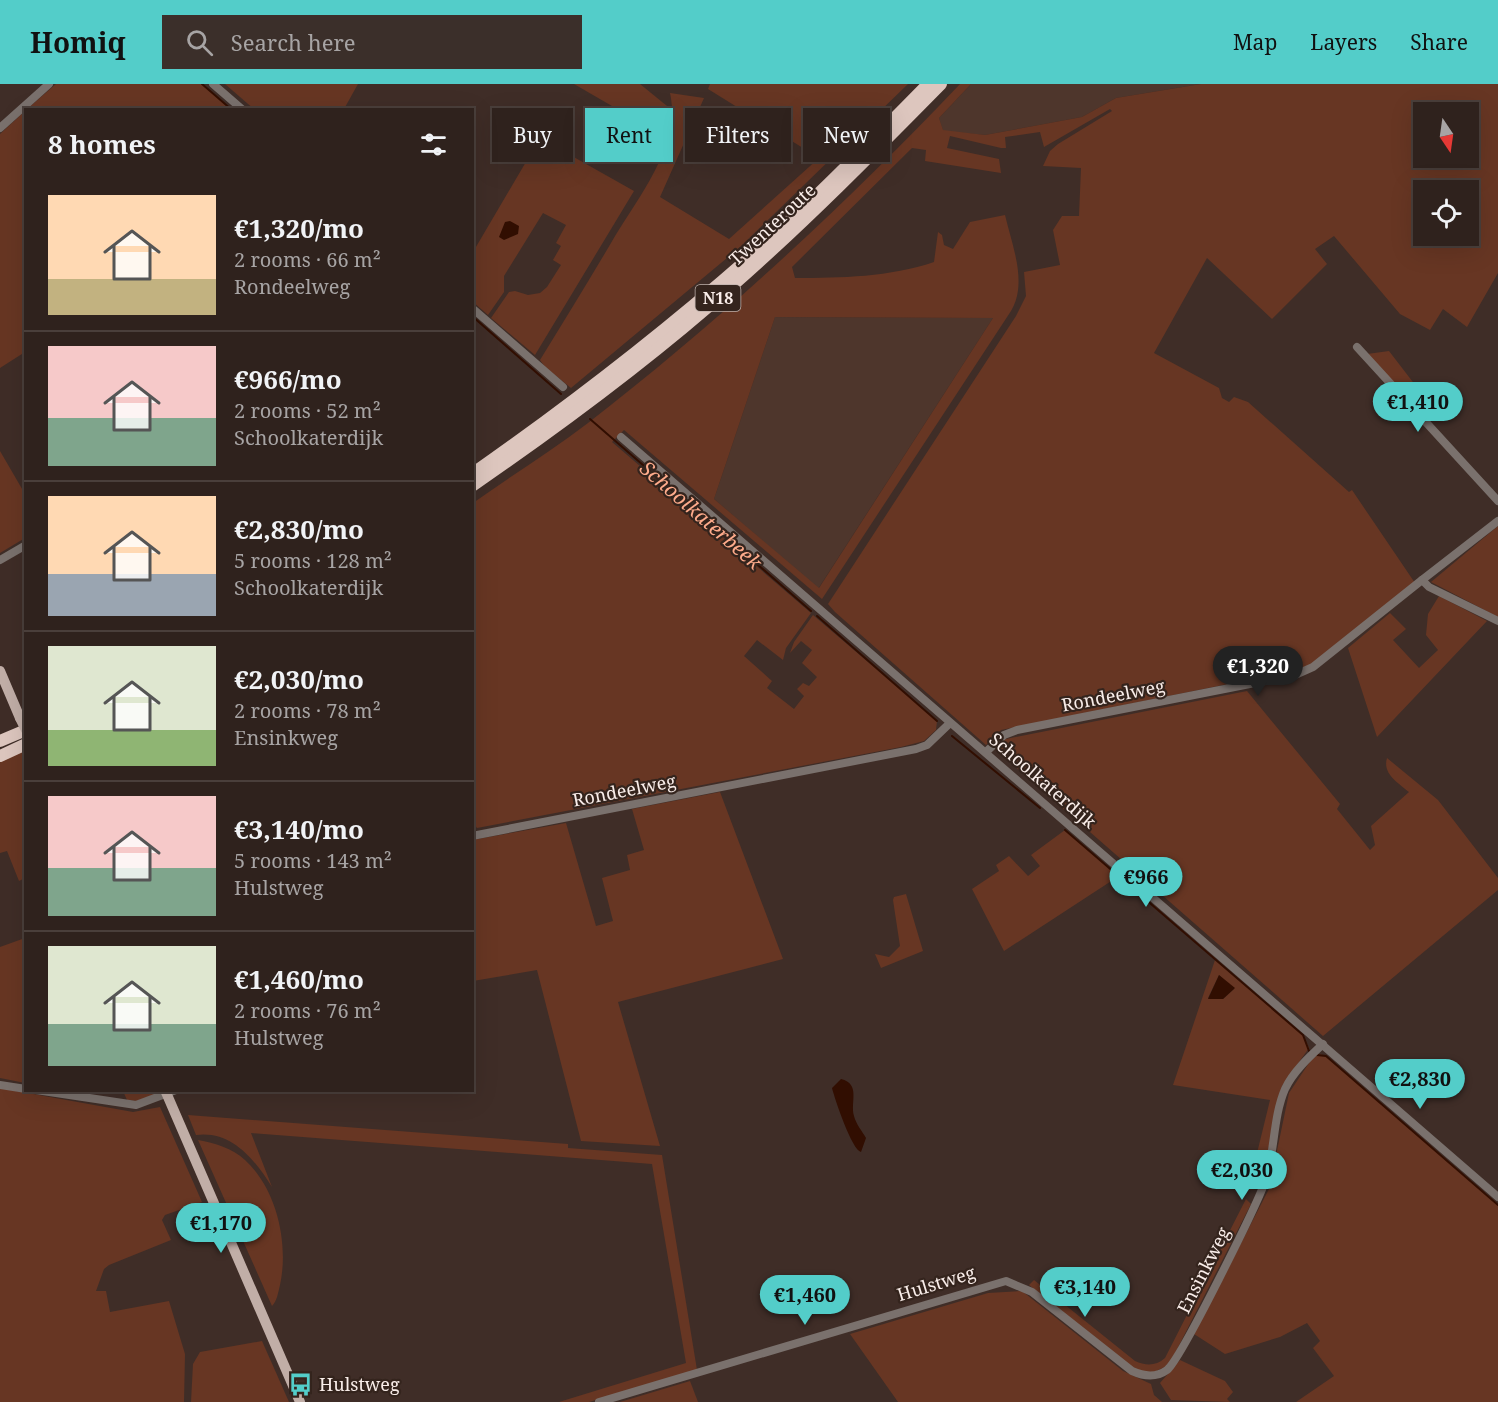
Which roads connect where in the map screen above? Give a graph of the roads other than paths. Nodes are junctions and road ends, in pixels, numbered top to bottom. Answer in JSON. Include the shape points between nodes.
{"nodes":[{"id":1,"x":49,"y":84,"type":"edge"},
{"id":2,"x":213,"y":84,"type":"edge"},
{"id":3,"x":928,"y":84,"type":"edge"},
{"id":4,"x":941,"y":84,"type":"edge"},
{"id":5,"x":241,"y":108,"type":"edge"},
{"id":6,"x":0,"y":128,"type":"edge"},
{"id":7,"x":474,"y":310,"type":"edge"},
{"id":8,"x":1357,"y":347,"type":"dead end"},
{"id":9,"x":563,"y":387,"type":"dead end"},
{"id":10,"x":621,"y":437,"type":"dead end"},
{"id":11,"x":474,"y":473,"type":"edge"},
{"id":12,"x":474,"y":485,"type":"edge"},
{"id":13,"x":1498,"y":501,"type":"edge"},
{"id":14,"x":1498,"y":521,"type":"edge"},
{"id":15,"x":24,"y":546,"type":"edge"},
{"id":16,"x":0,"y":560,"type":"edge"},
{"id":17,"x":1422,"y":580,"type":"junction"},
{"id":18,"x":1498,"y":621,"type":"edge"},
{"id":19,"x":0,"y":671,"type":"edge"},
{"id":20,"x":950,"y":723,"type":"junction"},
{"id":21,"x":24,"y":726,"type":"edge"},
{"id":22,"x":24,"y":731,"type":"edge"},
{"id":23,"x":0,"y":741,"type":"edge"},
{"id":24,"x":24,"y":745,"type":"edge"},
{"id":25,"x":986,"y":752,"type":"junction"},
{"id":26,"x":0,"y":756,"type":"edge"},
{"id":27,"x":474,"y":836,"type":"edge"},
{"id":28,"x":1323,"y":1044,"type":"junction"},
{"id":29,"x":0,"y":1085,"type":"edge"},
{"id":30,"x":24,"y":1089,"type":"edge"},
{"id":31,"x":49,"y":1092,"type":"edge"},
{"id":32,"x":170,"y":1092,"type":"edge"},
{"id":33,"x":1498,"y":1197,"type":"edge"},
{"id":34,"x":1157,"y":1374,"type":"joint"},
{"id":35,"x":300,"y":1402,"type":"edge"},
{"id":36,"x":599,"y":1402,"type":"edge"}],
"edges":[{"from":1,"to":6,"type":"street"},
{"from":2,"to":5,"type":"street"},
{"from":3,"to":11,"type":"highway","name":"Twenteroute","number":"N18","via":[[806,206],[702,299],[605,377]]},
{"from":4,"to":12,"type":"highway","name":"Twenteroute","number":"N18","via":[[731,287],[626,374]]},
{"from":7,"to":9,"type":"street"},
{"from":8,"to":13,"type":"street"},
{"from":10,"to":20,"type":"street","name":"Schoolkaterdijk"},
{"from":14,"to":17,"type":"street","name":"Rondeelweg"},
{"from":15,"to":16,"type":"street"},
{"from":17,"to":18,"type":"street"},
{"from":17,"to":25,"type":"street","name":"Rondeelweg","via":[[1313,667],[1295,675],[1017,730],[1004,735]]},
{"from":19,"to":21,"type":"main road","bridge":true},
{"from":20,"to":25,"type":"street","name":"Schoolkaterdijk"},
{"from":20,"to":27,"type":"street","name":"Rondeelweg","via":[[927,745],[916,748]]},
{"from":22,"to":23,"type":"highway"},
{"from":24,"to":26,"type":"highway"},
{"from":25,"to":28,"type":"street","name":"Schoolkaterdijk"},
{"from":28,"to":33,"type":"street","name":"Schoolkaterdijk"},
{"from":28,"to":34,"type":"street","name":"Ensinkweg","via":[[1289,1081],[1281,1098],[1269,1167],[1260,1193],[1172,1364]]},
{"from":29,"to":30,"type":"street"},
{"from":31,"to":32,"type":"street","via":[[136,1105]]},
{"from":32,"to":35,"type":"main road"},
{"from":34,"to":36,"type":"street","name":"Hulstweg","via":[[1146,1376],[1132,1371],[1032,1292],[1006,1281]]}]}
